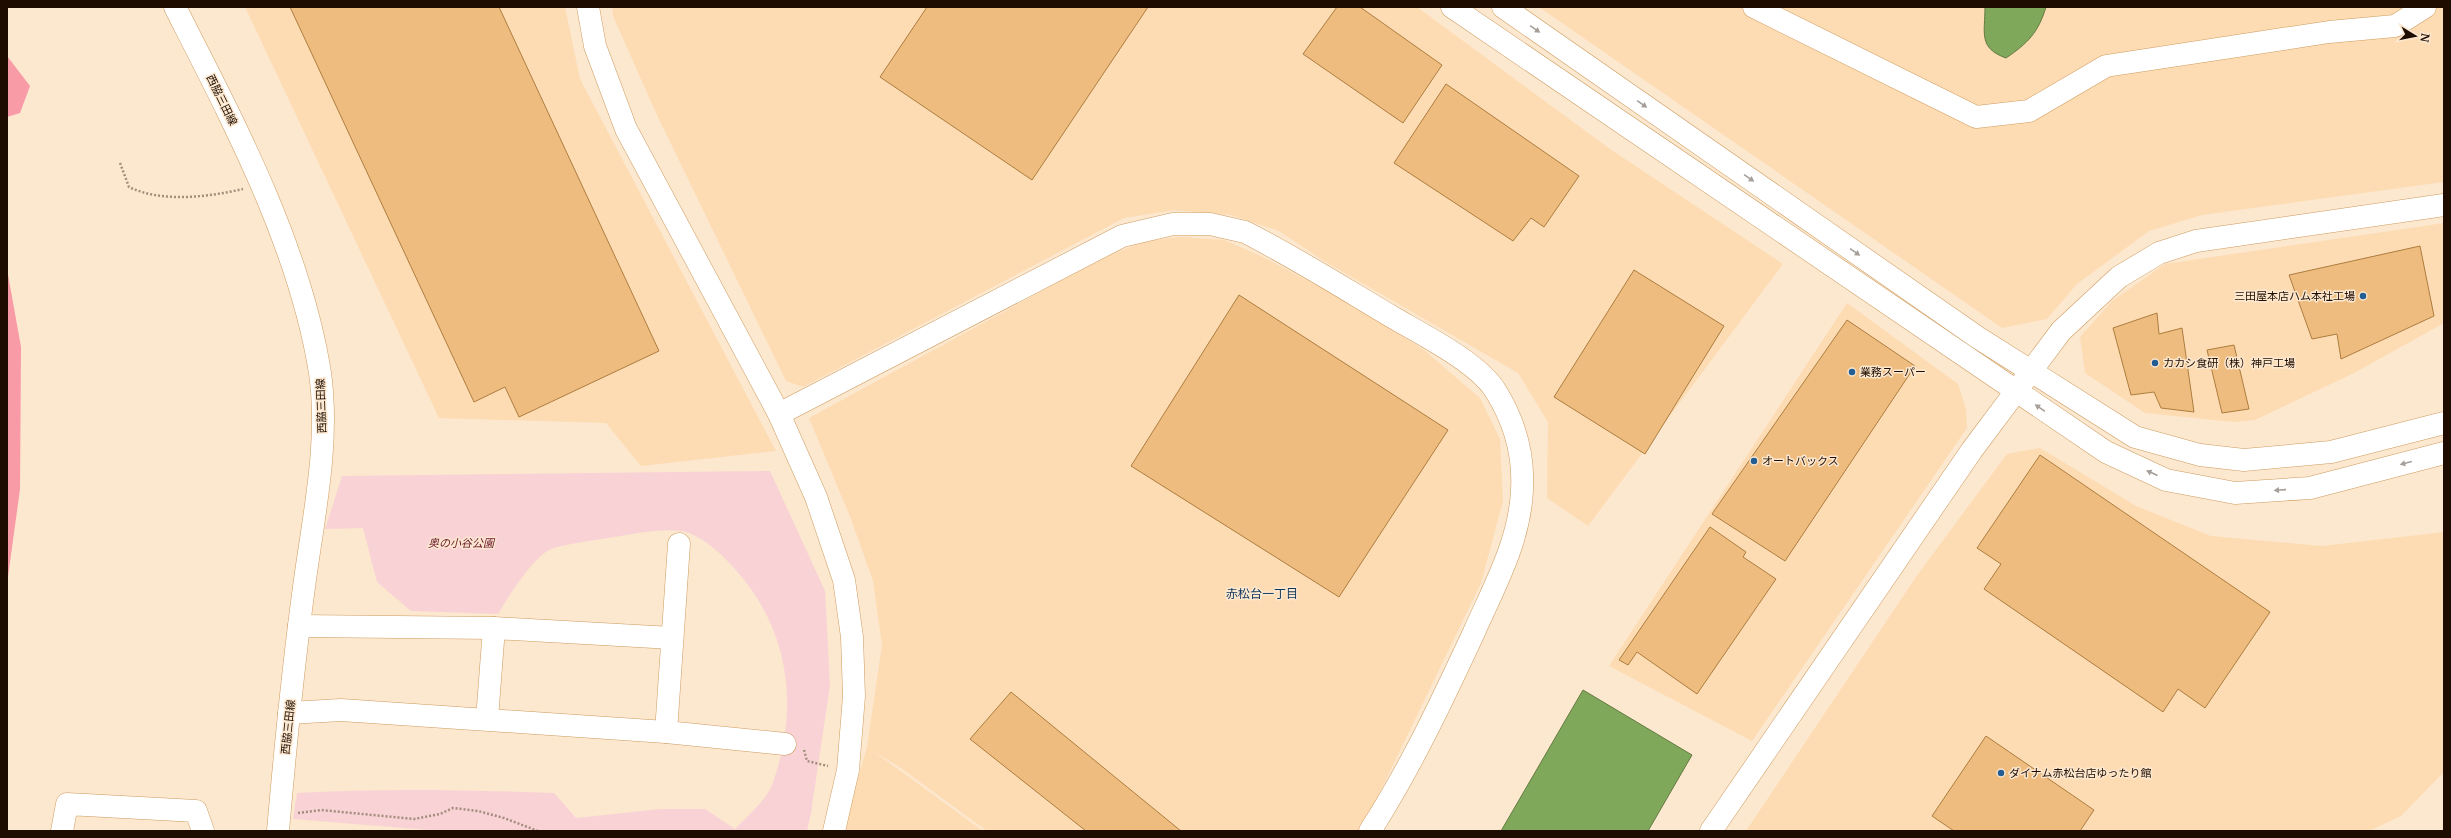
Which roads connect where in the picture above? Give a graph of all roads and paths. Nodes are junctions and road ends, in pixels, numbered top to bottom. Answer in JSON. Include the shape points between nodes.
{"nodes":[{"id":1,"x":175,"y":7,"type":"edge"},
{"id":2,"x":588,"y":7,"type":"edge"},
{"id":3,"x":1452,"y":7,"type":"edge"},
{"id":4,"x":1503,"y":7,"type":"edge"},
{"id":5,"x":1754,"y":7,"type":"edge"},
{"id":6,"x":2425,"y":7,"type":"edge"},
{"id":7,"x":120,"y":163,"type":"dead end"},
{"id":8,"x":261,"y":186,"type":"junction"},
{"id":9,"x":2444,"y":205,"type":"edge"},
{"id":10,"x":2029,"y":371,"type":"junction"},
{"id":11,"x":2015,"y":391,"type":"junction"},
{"id":12,"x":779,"y":414,"type":"junction"},
{"id":13,"x":2444,"y":423,"type":"edge"},
{"id":14,"x":2444,"y":452,"type":"edge"},
{"id":15,"x":679,"y":544,"type":"dead end"},
{"id":16,"x":299,"y":626,"type":"junction"},
{"id":17,"x":494,"y":628,"type":"junction"},
{"id":18,"x":672,"y":638,"type":"junction"},
{"id":19,"x":289,"y":713,"type":"junction"},
{"id":20,"x":487,"y":719,"type":"junction"},
{"id":21,"x":666,"y":732,"type":"junction"},
{"id":22,"x":794,"y":745,"type":"joint"},
{"id":23,"x":848,"y":770,"type":"junction"},
{"id":24,"x":280,"y":810,"type":"junction"},
{"id":25,"x":62,"y":831,"type":"edge"},
{"id":26,"x":203,"y":831,"type":"edge"},
{"id":27,"x":278,"y":831,"type":"edge"},
{"id":28,"x":538,"y":831,"type":"edge"},
{"id":29,"x":834,"y":831,"type":"edge"},
{"id":30,"x":1370,"y":831,"type":"edge"},
{"id":31,"x":1711,"y":831,"type":"edge"}],
"edges":[{"from":1,"to":8,"type":"street","name":"西脇三田線","via":[[244,145]]},
{"from":2,"to":12,"type":"street","via":[[595,46],[626,129]]},
{"from":3,"to":11,"type":"street"},
{"from":4,"to":10,"type":"street","one_way":true},
{"from":5,"to":6,"type":"street","via":[[1976,117],[2030,111],[2106,66],[2329,32],[2395,26]]},
{"from":7,"to":8,"type":"path","via":[[129,187],[144,194],[220,194]]},
{"from":8,"to":16,"type":"street","name":"西脇三田線","via":[[303,298],[320,374],[323,427]]},
{"from":9,"to":10,"type":"street","via":[[2238,233],[2196,241],[2160,253],[2119,277],[2088,304],[2061,331]]},
{"from":10,"to":11,"type":"street"},
{"from":10,"to":13,"type":"street","via":[[2135,437],[2200,455],[2244,460],[2332,452]]},
{"from":14,"to":11,"type":"street","one_way":true,"via":[[2310,488],[2235,493],[2166,480],[2106,452]]},
{"from":11,"to":31,"type":"street"},
{"from":12,"to":23,"type":"street","via":[[816,498],[844,580],[852,637],[854,696]]},
{"from":12,"to":30,"type":"street","via":[[1122,236],[1173,224],[1210,224],[1245,232],[1463,359],[1494,389],[1511,422],[1522,454],[1522,491],[1517,530],[1445,695],[1392,796]]},
{"from":15,"to":18,"type":"street"},
{"from":16,"to":17,"type":"street"},
{"from":16,"to":19,"type":"street","name":"西脇三田線"},
{"from":17,"to":18,"type":"street"},
{"from":17,"to":20,"type":"street"},
{"from":18,"to":21,"type":"street"},
{"from":19,"to":20,"type":"street","via":[[341,710]]},
{"from":19,"to":24,"type":"street","name":"西脇三田線"},
{"from":20,"to":21,"type":"street"},
{"from":21,"to":22,"type":"street"},
{"from":22,"to":23,"type":"path","via":[[807,761]]},
{"from":23,"to":29,"type":"street"},
{"from":24,"to":27,"type":"street","name":"西脇三田線"},
{"from":24,"to":28,"type":"path","via":[[303,813],[320,810],[414,819],[453,808],[504,818]]},
{"from":25,"to":26,"type":"street","via":[[66,804],[196,811]]}]}
